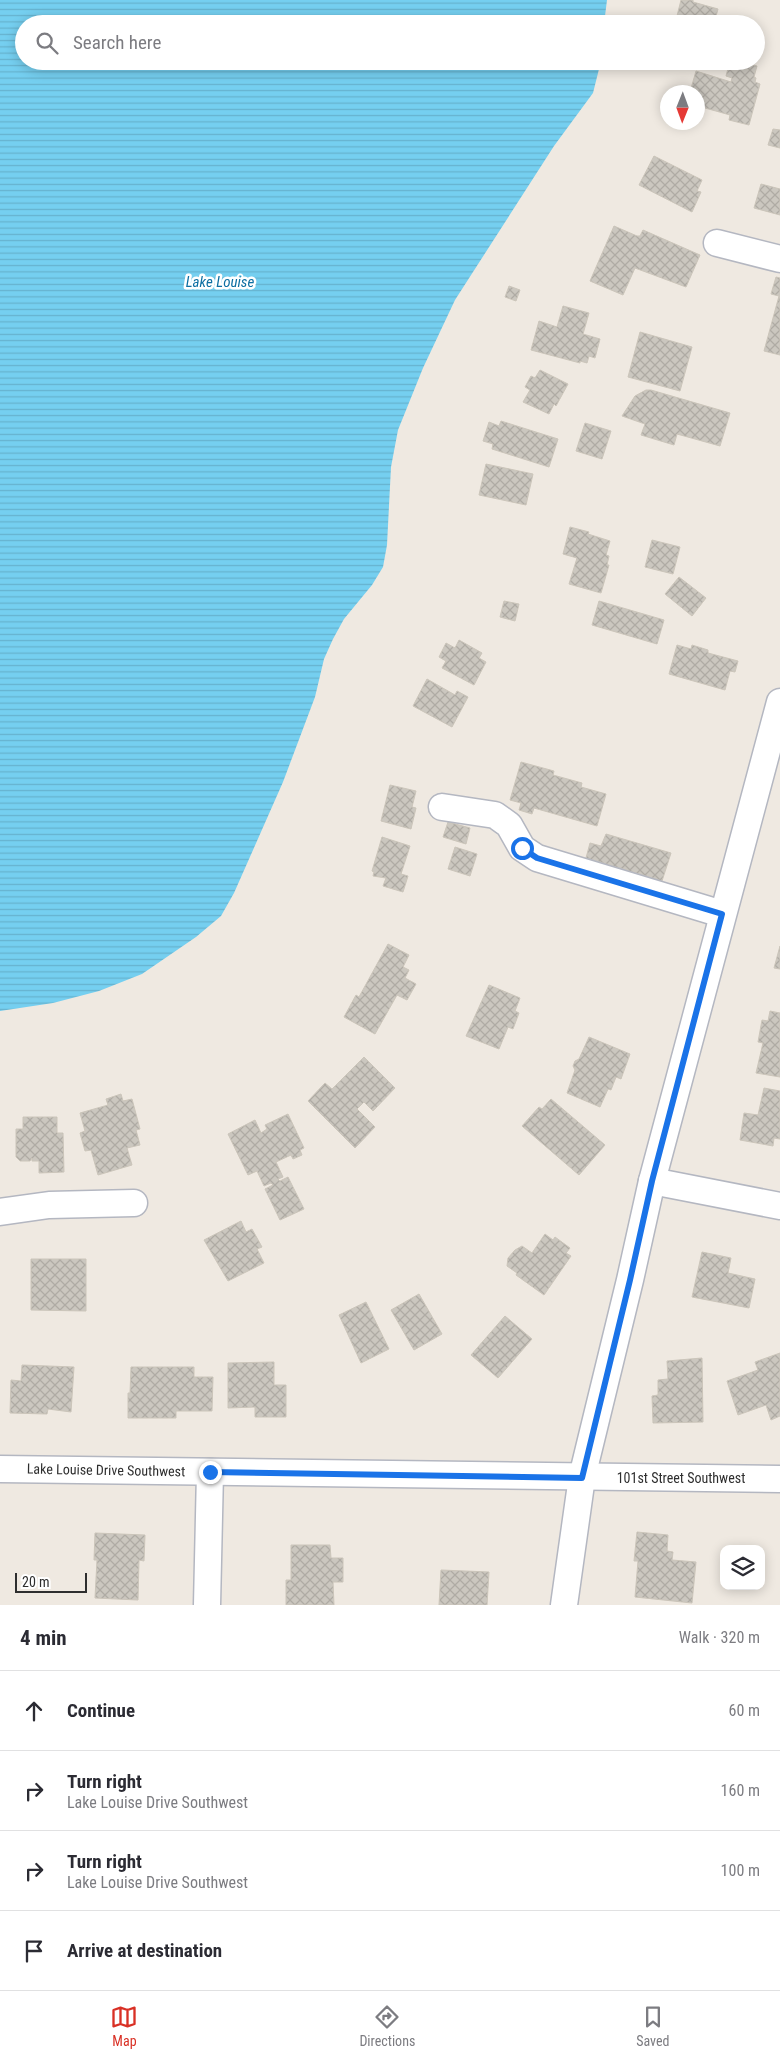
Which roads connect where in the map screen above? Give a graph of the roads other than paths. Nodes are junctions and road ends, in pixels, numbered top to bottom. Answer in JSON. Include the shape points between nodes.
{"nodes":[{"id":1,"x":717,"y":243,"type":"dead end"},
{"id":2,"x":780,"y":259,"type":"edge"},
{"id":3,"x":780,"y":702,"type":"edge"},
{"id":4,"x":442,"y":807,"type":"dead end"},
{"id":5,"x":722,"y":914,"type":"junction"},
{"id":6,"x":652,"y":1181,"type":"junction"},
{"id":7,"x":134,"y":1203,"type":"dead end"},
{"id":8,"x":780,"y":1206,"type":"edge"},
{"id":9,"x":0,"y":1212,"type":"edge"},
{"id":10,"x":0,"y":1469,"type":"edge"},
{"id":11,"x":210,"y":1472,"type":"junction"},
{"id":12,"x":582,"y":1478,"type":"junction"},
{"id":13,"x":780,"y":1479,"type":"edge"},
{"id":14,"x":207,"y":1605,"type":"edge"},
{"id":15,"x":564,"y":1605,"type":"edge"}],
"edges":[{"from":1,"to":2,"type":"street"},
{"from":3,"to":5,"type":"street"},
{"from":4,"to":5,"type":"street","via":[[495,815],[509,826],[522,848],[537,858]]},
{"from":5,"to":6,"type":"street"},
{"from":6,"to":8,"type":"street"},
{"from":6,"to":12,"type":"street"},
{"from":7,"to":9,"type":"street","via":[[49,1205]]},
{"from":10,"to":11,"type":"street","name":"Lake Louise Drive Southwest"},
{"from":11,"to":12,"type":"street","name":"Lake Louise Drive Southwest"},
{"from":11,"to":14,"type":"street"},
{"from":12,"to":13,"type":"street","name":"101st Street Southwest"},
{"from":12,"to":15,"type":"street"}]}
